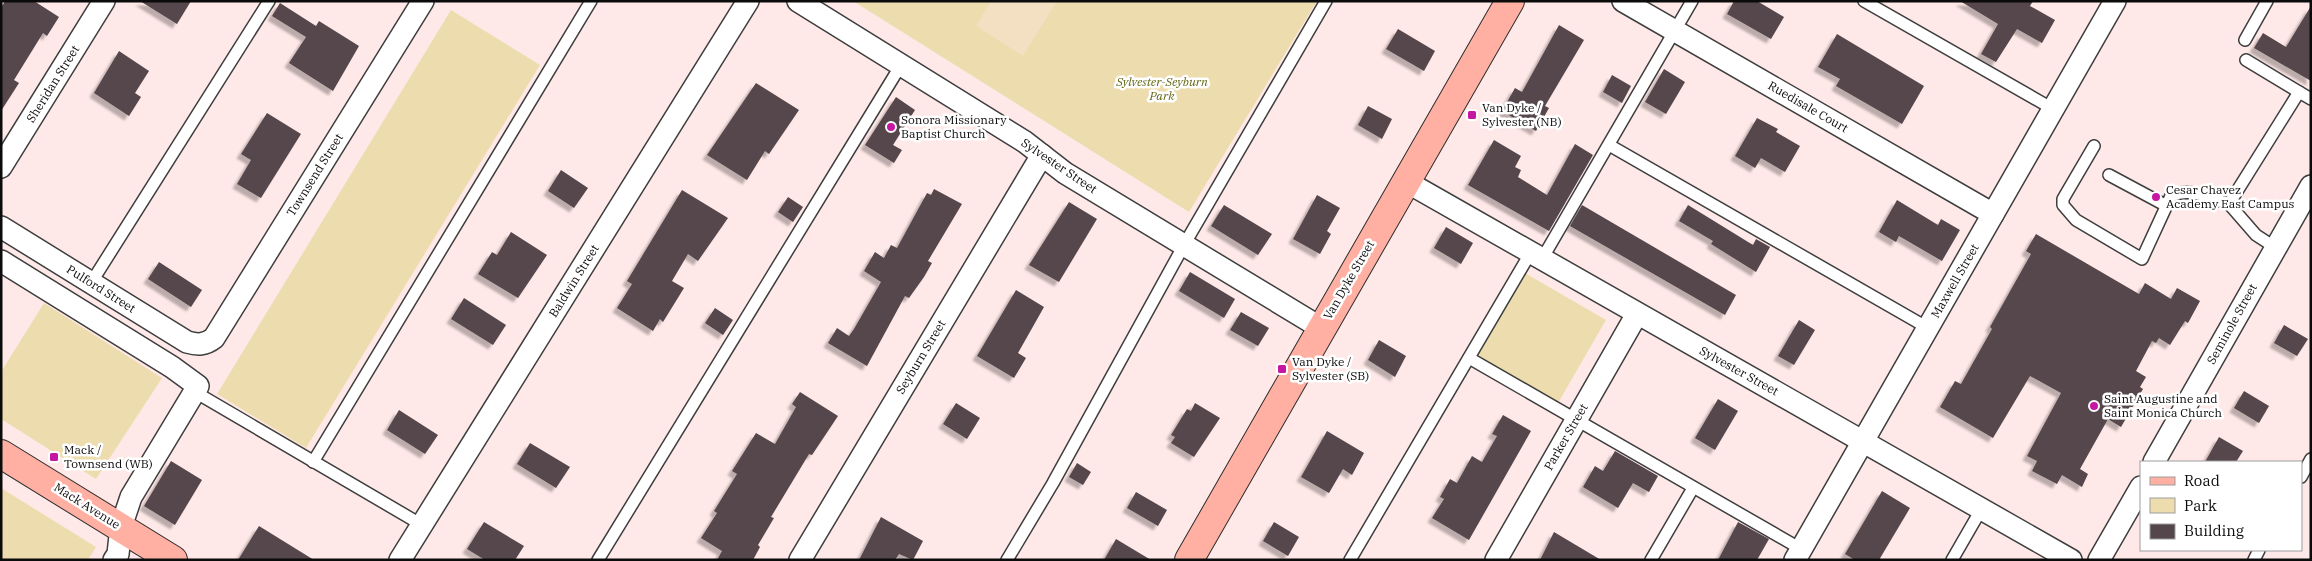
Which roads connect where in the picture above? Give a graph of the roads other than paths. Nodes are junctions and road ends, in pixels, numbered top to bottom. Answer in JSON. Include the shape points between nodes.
{"nodes":[{"id":1,"x":104,"y":1,"type":"edge"},
{"id":2,"x":269,"y":1,"type":"edge"},
{"id":3,"x":423,"y":1,"type":"edge"},
{"id":4,"x":591,"y":1,"type":"edge"},
{"id":5,"x":748,"y":1,"type":"edge"},
{"id":6,"x":798,"y":1,"type":"edge"},
{"id":7,"x":1326,"y":1,"type":"edge"},
{"id":8,"x":1510,"y":1,"type":"edge"},
{"id":9,"x":1624,"y":1,"type":"edge"},
{"id":10,"x":1692,"y":1,"type":"edge"},
{"id":11,"x":1864,"y":1,"type":"edge"},
{"id":12,"x":2266,"y":1,"type":"edge"},
{"id":13,"x":2114,"y":2,"type":"edge"},
{"id":14,"x":1675,"y":31,"type":"junction"},
{"id":15,"x":2245,"y":40,"type":"dead end"},
{"id":16,"x":2246,"y":60,"type":"dead end"},
{"id":17,"x":901,"y":65,"type":"junction"},
{"id":18,"x":2299,"y":92,"type":"junction"},
{"id":19,"x":2311,"y":99,"type":"edge"},
{"id":20,"x":2053,"y":109,"type":"junction"},
{"id":21,"x":1609,"y":145,"type":"junction"},
{"id":22,"x":2094,"y":146,"type":"dead end"},
{"id":23,"x":1042,"y":155,"type":"junction"},
{"id":24,"x":1,"y":167,"type":"edge"},
{"id":25,"x":2109,"y":175,"type":"dead end"},
{"id":26,"x":1407,"y":182,"type":"junction"},
{"id":27,"x":2311,"y":186,"type":"edge"},
{"id":28,"x":2229,"y":204,"type":"junction"},
{"id":29,"x":2166,"y":205,"type":"junction"},
{"id":30,"x":1993,"y":214,"type":"junction"},
{"id":31,"x":1,"y":227,"type":"edge"},
{"id":32,"x":1184,"y":245,"type":"junction"},
{"id":33,"x":2276,"y":248,"type":"junction"},
{"id":34,"x":1536,"y":256,"type":"junction"},
{"id":35,"x":1,"y":261,"type":"edge"},
{"id":36,"x":91,"y":283,"type":"junction"},
{"id":37,"x":1637,"y":314,"type":"junction"},
{"id":38,"x":1322,"y":328,"type":"junction"},
{"id":39,"x":1928,"y":328,"type":"junction"},
{"id":40,"x":202,"y":344,"type":"joint"},
{"id":41,"x":1469,"y":358,"type":"junction"},
{"id":42,"x":196,"y":389,"type":"junction"},
{"id":43,"x":1576,"y":421,"type":"junction"},
{"id":44,"x":1863,"y":440,"type":"junction"},
{"id":45,"x":1,"y":454,"type":"edge"},
{"id":46,"x":2311,"y":459,"type":"edge"},
{"id":47,"x":2155,"y":461,"type":"edge"},
{"id":48,"x":313,"y":462,"type":"junction"},
{"id":49,"x":2302,"y":474,"type":"edge"},
{"id":50,"x":1693,"y":488,"type":"junction"},
{"id":51,"x":2140,"y":488,"type":"edge"},
{"id":52,"x":1982,"y":508,"type":"junction"},
{"id":53,"x":422,"y":525,"type":"junction"},
{"id":54,"x":122,"y":527,"type":"junction"},
{"id":55,"x":1798,"y":555,"type":"edge"},
{"id":56,"x":404,"y":558,"type":"edge"},
{"id":57,"x":114,"y":560,"type":"edge"},
{"id":58,"x":173,"y":560,"type":"edge"},
{"id":59,"x":598,"y":560,"type":"edge"},
{"id":60,"x":800,"y":560,"type":"edge"},
{"id":61,"x":1007,"y":560,"type":"edge"},
{"id":62,"x":1189,"y":560,"type":"edge"},
{"id":63,"x":1350,"y":560,"type":"edge"},
{"id":64,"x":1496,"y":560,"type":"edge"},
{"id":65,"x":1651,"y":560,"type":"edge"},
{"id":66,"x":1952,"y":560,"type":"edge"},
{"id":67,"x":2072,"y":560,"type":"edge"},
{"id":68,"x":2099,"y":560,"type":"edge"}],
"edges":[{"from":1,"to":24,"type":"street","name":"Sheridan Street"},
{"from":2,"to":36,"type":"lane"},
{"from":3,"to":40,"type":"street","name":"Townsend Street","via":[[214,338]]},
{"from":4,"to":48,"type":"lane"},
{"from":5,"to":53,"type":"street","name":"Baldwin Street"},
{"from":6,"to":17,"type":"street","name":"Sylvester Street"},
{"from":7,"to":32,"type":"lane"},
{"from":8,"to":26,"type":"main road","name":"Van Dyke Street"},
{"from":9,"to":14,"type":"street","name":"Ruedisale Court"},
{"from":10,"to":14,"type":"lane"},
{"from":11,"to":20,"type":"lane"},
{"from":12,"to":15,"type":"lane"},
{"from":13,"to":20,"type":"street","name":"Maxwell Street"},
{"from":14,"to":21,"type":"lane"},
{"from":14,"to":30,"type":"street","name":"Ruedisale Court"},
{"from":16,"to":18,"type":"lane"},
{"from":17,"to":23,"type":"street","name":"Sylvester Street"},
{"from":17,"to":59,"type":"lane"},
{"from":18,"to":19,"type":"lane"},
{"from":18,"to":28,"type":"lane"},
{"from":20,"to":30,"type":"street","name":"Maxwell Street"},
{"from":21,"to":34,"type":"lane"},
{"from":21,"to":39,"type":"lane"},
{"from":22,"to":29,"type":"lane","via":[[2063,199],[2063,205],[2076,220],[2142,258]]},
{"from":23,"to":32,"type":"street","name":"Sylvester Street"},
{"from":23,"to":60,"type":"street","name":"Seyburn Street"},
{"from":25,"to":29,"type":"lane"},
{"from":26,"to":34,"type":"street","name":"Sylvester Street"},
{"from":26,"to":38,"type":"main road","name":"Van Dyke Street"},
{"from":27,"to":33,"type":"street","name":"Seminole Street"},
{"from":28,"to":29,"type":"lane","via":[[2190,192],[2179,192],[2171,196]]},
{"from":28,"to":33,"type":"lane","via":[[2256,236]]},
{"from":30,"to":39,"type":"street","name":"Maxwell Street"},
{"from":31,"to":36,"type":"street","name":"Pulford Street"},
{"from":32,"to":38,"type":"street","name":"Sylvester Street"},
{"from":32,"to":61,"type":"lane"},
{"from":33,"to":47,"type":"street","name":"Seminole Street"},
{"from":34,"to":37,"type":"street","name":"Sylvester Street"},
{"from":34,"to":41,"type":"lane"},
{"from":35,"to":42,"type":"street","via":[[172,367]]},
{"from":36,"to":40,"type":"street","name":"Pulford Street","via":[[187,342]]},
{"from":37,"to":43,"type":"street","name":"Parker Street"},
{"from":37,"to":44,"type":"street","name":"Sylvester Street"},
{"from":38,"to":62,"type":"main road","name":"Van Dyke Street"},
{"from":39,"to":44,"type":"street","name":"Maxwell Street"},
{"from":41,"to":43,"type":"lane"},
{"from":41,"to":63,"type":"lane"},
{"from":42,"to":48,"type":"lane"},
{"from":42,"to":54,"type":"street","via":[[131,497]]},
{"from":43,"to":50,"type":"lane"},
{"from":43,"to":64,"type":"street","name":"Parker Street"},
{"from":44,"to":52,"type":"street","name":"Sylvester Street"},
{"from":44,"to":55,"type":"street","name":"Maxwell Street"},
{"from":45,"to":54,"type":"main road","name":"Mack Avenue"},
{"from":46,"to":49,"type":"lane"},
{"from":48,"to":53,"type":"lane"},
{"from":50,"to":55,"type":"lane"},
{"from":50,"to":65,"type":"lane"},
{"from":51,"to":68,"type":"street"},
{"from":52,"to":66,"type":"lane"},
{"from":52,"to":67,"type":"street","name":"Sylvester Street"},
{"from":53,"to":56,"type":"street","name":"Baldwin Street"},
{"from":54,"to":57,"type":"street"},
{"from":54,"to":58,"type":"main road","name":"Mack Avenue"}]}
